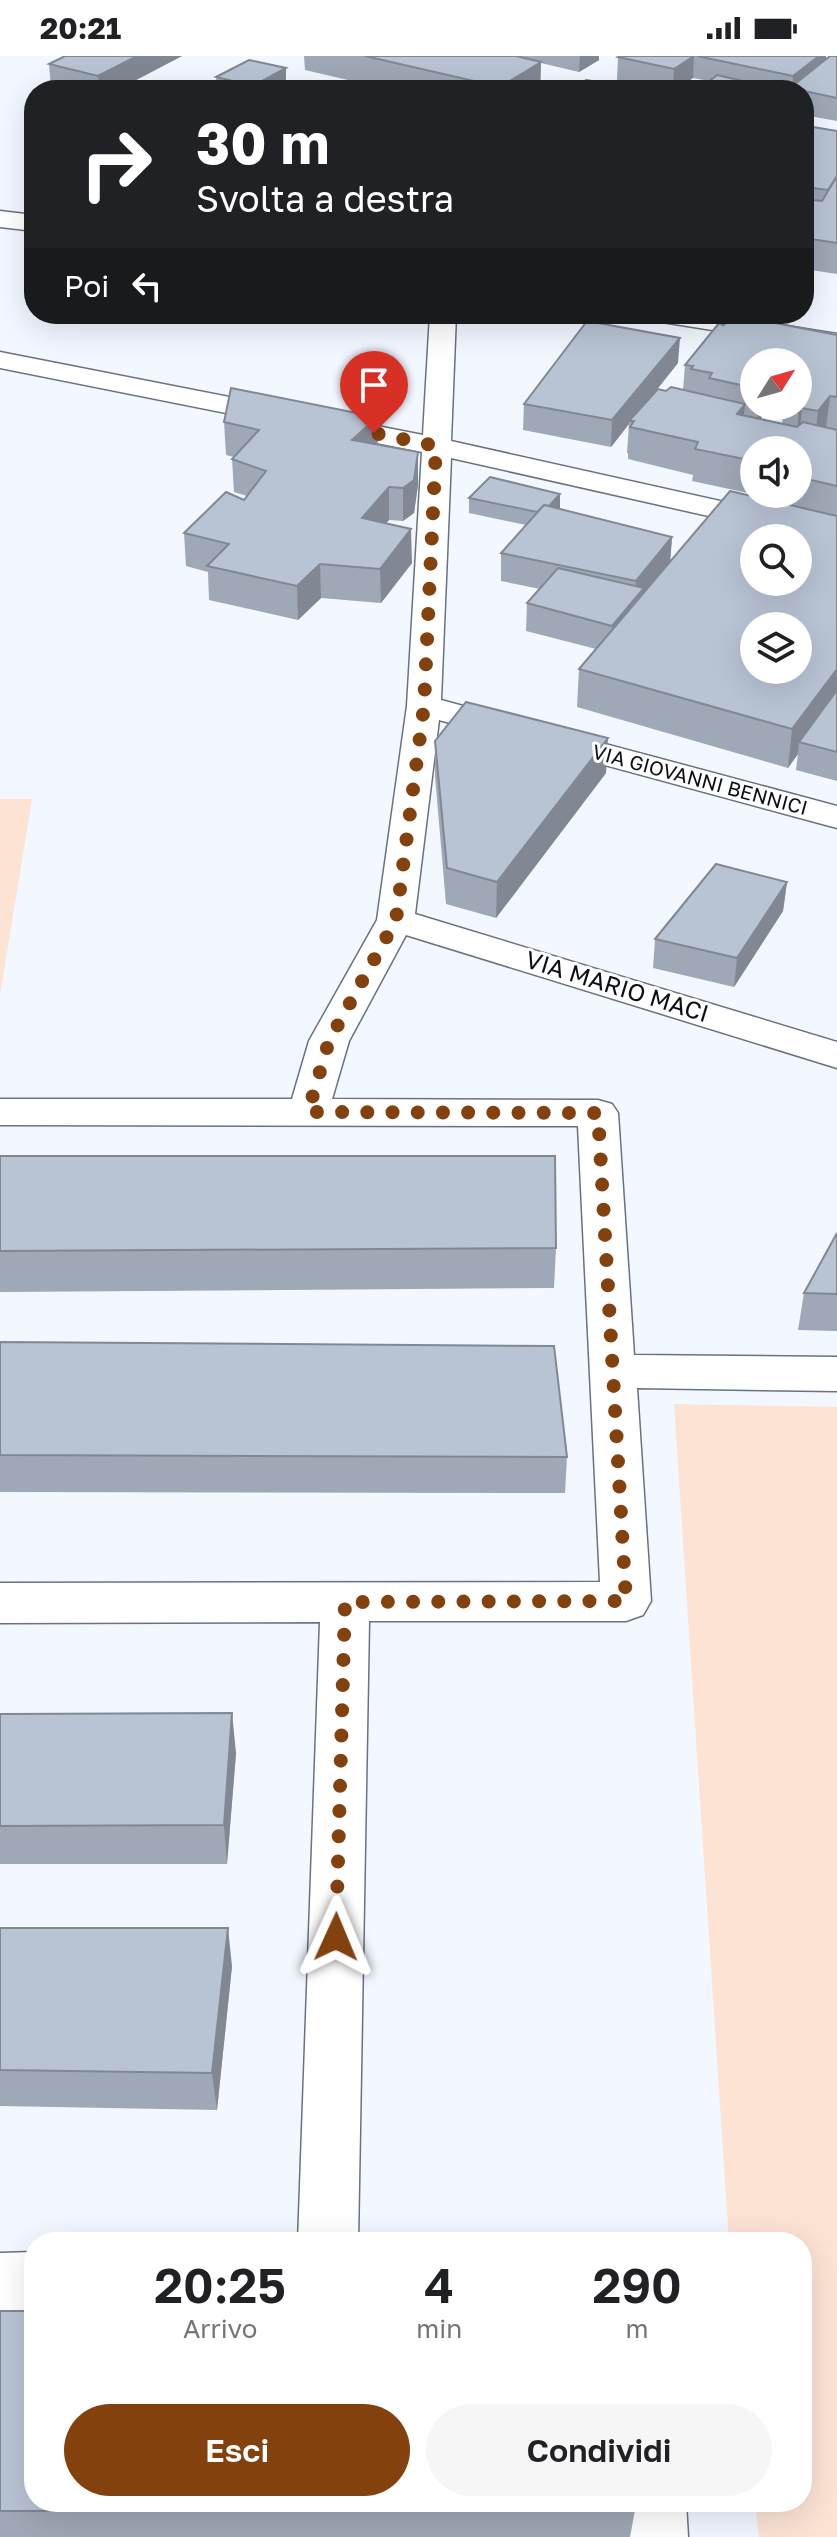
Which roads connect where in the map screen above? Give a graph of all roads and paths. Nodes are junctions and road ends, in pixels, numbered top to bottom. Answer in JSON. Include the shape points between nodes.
{"nodes":[{"id":1,"x":0,"y":219,"type":"edge"},
{"id":2,"x":24,"y":222,"type":"edge"},
{"id":3,"x":442,"y":324,"type":"edge"},
{"id":4,"x":724,"y":324,"type":"edge"},
{"id":5,"x":837,"y":342,"type":"edge"},
{"id":6,"x":0,"y":360,"type":"edge"},
{"id":7,"x":436,"y":446,"type":"junction"},
{"id":8,"x":837,"y":536,"type":"edge"},
{"id":9,"x":424,"y":706,"type":"junction"},
{"id":10,"x":837,"y":817,"type":"edge"},
{"id":11,"x":396,"y":920,"type":"junction"},
{"id":12,"x":837,"y":1055,"type":"edge"},
{"id":13,"x":0,"y":1112,"type":"edge"},
{"id":14,"x":308,"y":1112,"type":"junction"},
{"id":15,"x":613,"y":1371,"type":"junction"},
{"id":16,"x":837,"y":1374,"type":"edge"},
{"id":17,"x":345,"y":1602,"type":"junction"},
{"id":18,"x":0,"y":1603,"type":"edge"},
{"id":19,"x":328,"y":2232,"type":"edge"},
{"id":20,"x":24,"y":2282,"type":"edge"},
{"id":21,"x":0,"y":2283,"type":"edge"},
{"id":22,"x":654,"y":2512,"type":"edge"},
{"id":23,"x":655,"y":2537,"type":"edge"}],
"edges":[{"from":1,"to":2,"type":"street"},
{"from":3,"to":7,"type":"street"},
{"from":4,"to":5,"type":"street"},
{"from":6,"to":7,"type":"street"},
{"from":7,"to":8,"type":"street"},
{"from":7,"to":9,"type":"street"},
{"from":9,"to":10,"type":"street","name":"VIA GIOVANNI BENNICI"},
{"from":9,"to":11,"type":"street"},
{"from":11,"to":12,"type":"street","name":"VIA MARIO MACI"},
{"from":11,"to":14,"type":"street","via":[[329,1041]]},
{"from":13,"to":14,"type":"street"},
{"from":14,"to":15,"type":"street","via":[[598,1113]]},
{"from":15,"to":16,"type":"street"},
{"from":15,"to":17,"type":"street","via":[[626,1601]]},
{"from":17,"to":18,"type":"street"},
{"from":17,"to":19,"type":"street"},
{"from":20,"to":21,"type":"street"},
{"from":22,"to":23,"type":"street"}]}
